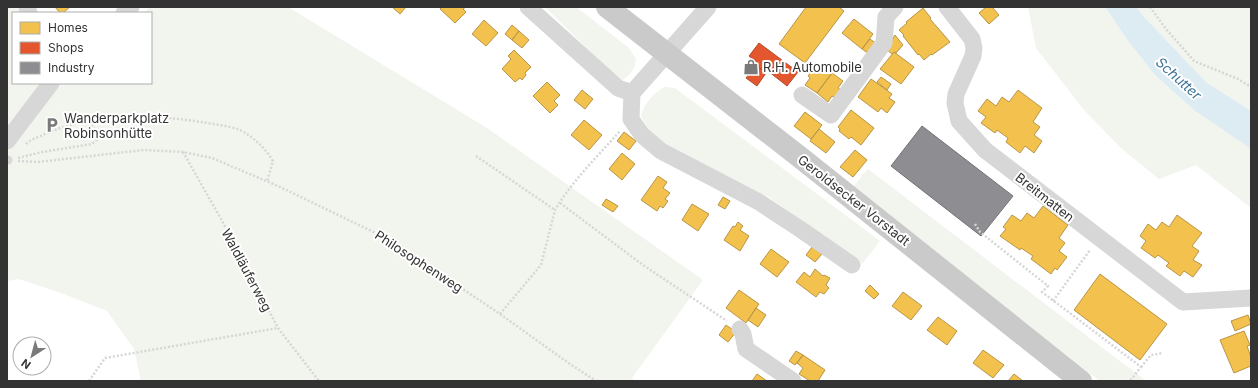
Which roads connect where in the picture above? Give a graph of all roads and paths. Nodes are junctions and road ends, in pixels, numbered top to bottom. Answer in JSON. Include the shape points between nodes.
{"nodes":[{"id":1,"x":528,"y":7,"type":"edge"},
{"id":2,"x":607,"y":7,"type":"edge"},
{"id":3,"x":708,"y":7,"type":"edge"},
{"id":4,"x":896,"y":7,"type":"edge"},
{"id":5,"x":947,"y":7,"type":"edge"},
{"id":6,"x":1150,"y":7,"type":"edge"},
{"id":7,"x":666,"y":54,"type":"junction"},
{"id":8,"x":50,"y":84,"type":"edge"},
{"id":9,"x":1251,"y":87,"type":"edge"},
{"id":10,"x":632,"y":93,"type":"junction"},
{"id":11,"x":802,"y":95,"type":"dead end"},
{"id":12,"x":631,"y":119,"type":"junction"},
{"id":13,"x":88,"y":121,"type":"junction"},
{"id":14,"x":7,"y":141,"type":"edge"},
{"id":15,"x":183,"y":152,"type":"junction"},
{"id":16,"x":476,"y":156,"type":"dead end"},
{"id":17,"x":7,"y":160,"type":"edge"},
{"id":18,"x":267,"y":182,"type":"junction"},
{"id":19,"x":560,"y":203,"type":"junction"},
{"id":20,"x":555,"y":210,"type":"junction"},
{"id":21,"x":975,"y":224,"type":"dead end"},
{"id":22,"x":1099,"y":239,"type":"junction"},
{"id":23,"x":852,"y":265,"type":"dead end"},
{"id":24,"x":1251,"y":298,"type":"edge"},
{"id":25,"x":1053,"y":301,"type":"junction"},
{"id":26,"x":500,"y":314,"type":"junction"},
{"id":27,"x":278,"y":328,"type":"junction"},
{"id":28,"x":740,"y":329,"type":"joint"},
{"id":29,"x":1163,"y":353,"type":"dead end"},
{"id":30,"x":1141,"y":367,"type":"junction"},
{"id":31,"x":89,"y":381,"type":"edge"},
{"id":32,"x":319,"y":381,"type":"edge"},
{"id":33,"x":596,"y":381,"type":"edge"},
{"id":34,"x":793,"y":381,"type":"edge"},
{"id":35,"x":1081,"y":381,"type":"edge"},
{"id":36,"x":1130,"y":381,"type":"edge"}],
"edges":[{"from":1,"to":10,"type":"street","via":[[618,88]]},
{"from":2,"to":7,"type":"main road","name":"Geroldsecker Vorstadt"},
{"from":3,"to":7,"type":"street"},
{"from":4,"to":11,"type":"street","via":[[886,17],[884,43],[832,115]]},
{"from":5,"to":22,"type":"street","name":"Breitmatten","via":[[972,39],[974,48],[956,94],[955,104],[959,122],[985,150]]},
{"from":6,"to":9,"type":"path","via":[[1194,61]]},
{"from":7,"to":10,"type":"street"},
{"from":7,"to":35,"type":"main road","name":"Geroldsecker Vorstadt"},
{"from":8,"to":14,"type":"street"},
{"from":10,"to":12,"type":"street"},
{"from":12,"to":19,"type":"path"},
{"from":12,"to":23,"type":"street","via":[[642,135],[661,151],[759,202]]},
{"from":13,"to":17,"type":"path","via":[[59,128],[28,142]]},
{"from":13,"to":17,"type":"path","via":[[101,136],[92,144]]},
{"from":13,"to":18,"type":"path","via":[[128,116],[168,117],[239,130],[262,144],[273,161]]},
{"from":15,"to":17,"type":"path","name":"Philosophenweg","via":[[144,150],[38,162]]},
{"from":15,"to":18,"type":"path","name":"Philosophenweg","via":[[212,158]]},
{"from":15,"to":27,"type":"path","name":"Waldläuferweg"},
{"from":16,"to":20,"type":"path"},
{"from":18,"to":26,"type":"path","name":"Philosophenweg","via":[[388,239]]},
{"from":19,"to":20,"type":"path"},
{"from":19,"to":28,"type":"path","via":[[643,265]]},
{"from":20,"to":26,"type":"path","via":[[541,265]]},
{"from":21,"to":25,"type":"path","via":[[980,232],[1048,286],[1042,292]]},
{"from":22,"to":24,"type":"street","name":"Breitmatten","via":[[1183,302]]},
{"from":22,"to":25,"type":"path"},
{"from":25,"to":30,"type":"path"},
{"from":26,"to":33,"type":"path","name":"Philosophenweg"},
{"from":27,"to":31,"type":"path","via":[[105,358]]},
{"from":27,"to":32,"type":"path","name":"Waldläuferweg"},
{"from":28,"to":34,"type":"street","via":[[746,349]]},
{"from":29,"to":30,"type":"path","via":[[1151,355]]},
{"from":30,"to":36,"type":"path"}]}
